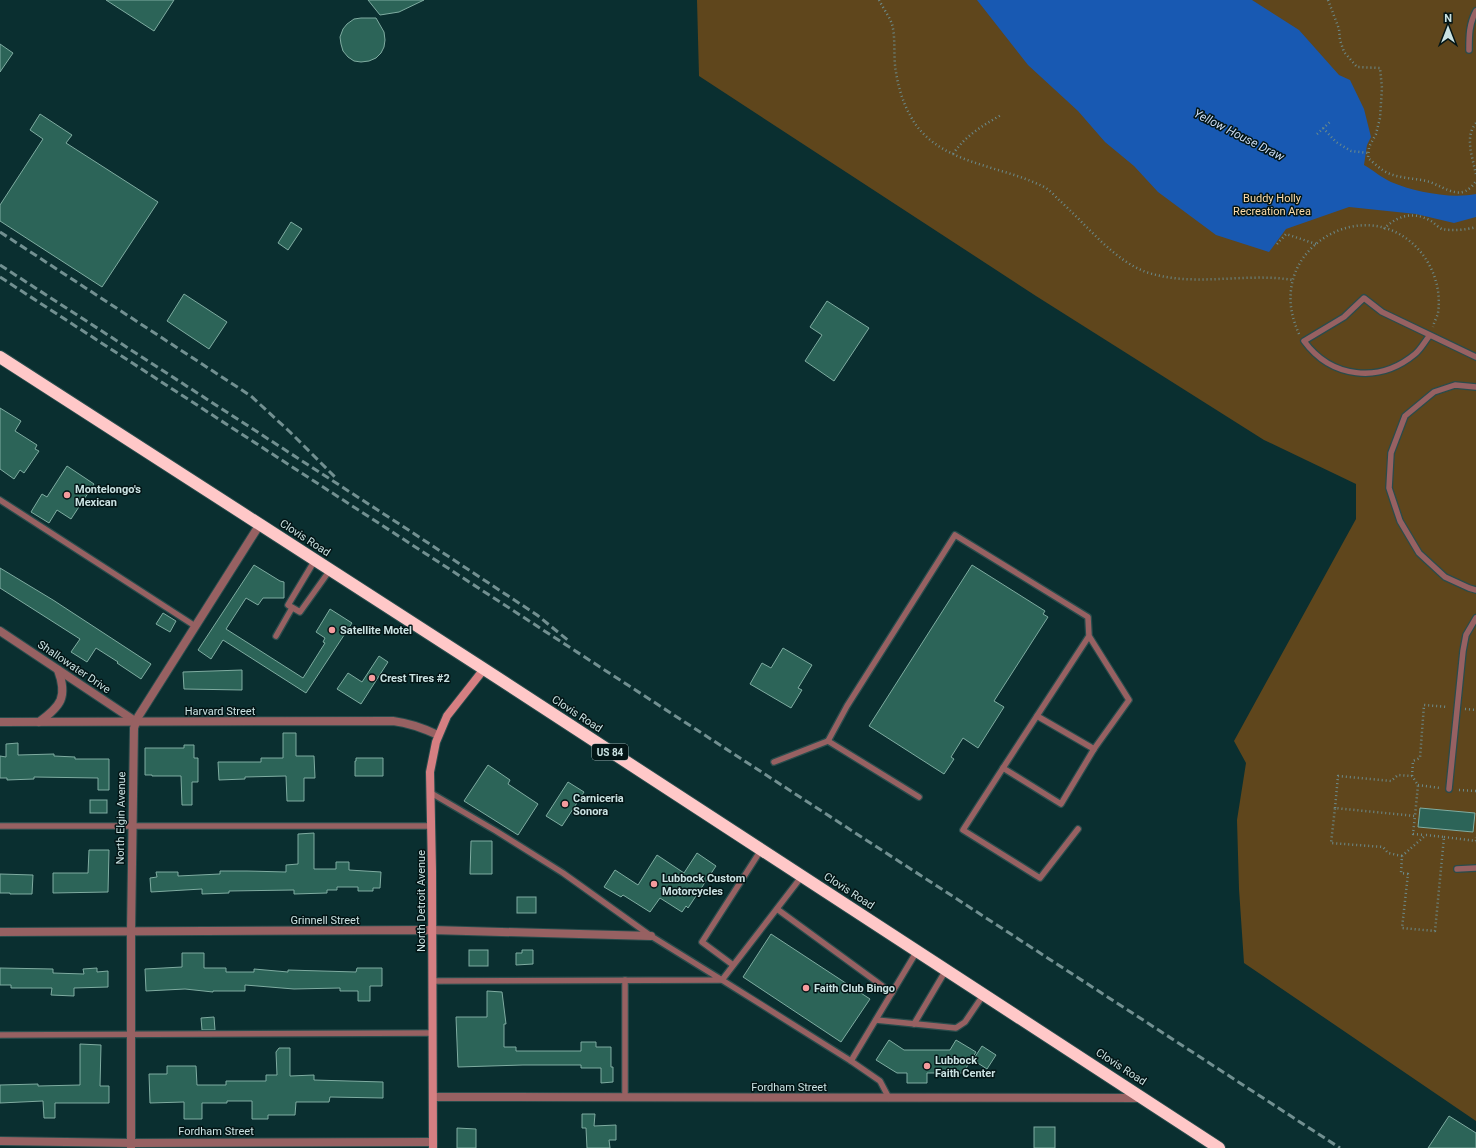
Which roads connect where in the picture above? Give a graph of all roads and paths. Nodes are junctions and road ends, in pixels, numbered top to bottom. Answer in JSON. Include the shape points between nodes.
{"nodes":[{"id":1,"x":879,"y":0,"type":"edge"},
{"id":2,"x":1328,"y":0,"type":"edge"},
{"id":3,"x":1476,"y":11,"type":"edge"},
{"id":4,"x":1469,"y":50,"type":"dead end"},
{"id":5,"x":1001,"y":115,"type":"dead end"},
{"id":6,"x":1330,"y":122,"type":"dead end"},
{"id":7,"x":1476,"y":123,"type":"edge"},
{"id":8,"x":1323,"y":128,"type":"junction"},
{"id":9,"x":1317,"y":134,"type":"dead end"},
{"id":10,"x":1369,"y":153,"type":"junction"},
{"id":11,"x":953,"y":154,"type":"junction"},
{"id":12,"x":1476,"y":175,"type":"edge"},
{"id":13,"x":1476,"y":181,"type":"edge"},
{"id":14,"x":1476,"y":227,"type":"edge"},
{"id":15,"x":1384,"y":229,"type":"junction"},
{"id":16,"x":1277,"y":244,"type":"dead end"},
{"id":17,"x":1317,"y":244,"type":"junction"},
{"id":18,"x":1293,"y":280,"type":"junction"},
{"id":19,"x":1430,"y":335,"type":"junction"},
{"id":20,"x":1304,"y":341,"type":"junction"},
{"id":21,"x":0,"y":357,"type":"edge"},
{"id":22,"x":1476,"y":357,"type":"edge"},
{"id":23,"x":1476,"y":387,"type":"edge"},
{"id":24,"x":0,"y":500,"type":"edge"},
{"id":25,"x":260,"y":524,"type":"junction"},
{"id":26,"x":315,"y":560,"type":"junction"},
{"id":27,"x":330,"y":570,"type":"junction"},
{"id":28,"x":1476,"y":590,"type":"edge"},
{"id":29,"x":292,"y":608,"type":"junction"},
{"id":30,"x":1476,"y":618,"type":"edge"},
{"id":31,"x":195,"y":626,"type":"junction"},
{"id":32,"x":0,"y":631,"type":"edge"},
{"id":33,"x":276,"y":636,"type":"dead end"},
{"id":34,"x":1088,"y":636,"type":"junction"},
{"id":35,"x":58,"y":670,"type":"junction"},
{"id":36,"x":484,"y":670,"type":"junction"},
{"id":37,"x":1457,"y":708,"type":"junction"},
{"id":38,"x":1037,"y":716,"type":"junction"},
{"id":39,"x":0,"y":722,"type":"edge"},
{"id":40,"x":40,"y":722,"type":"junction"},
{"id":41,"x":136,"y":722,"type":"junction"},
{"id":42,"x":438,"y":735,"type":"junction"},
{"id":43,"x":828,"y":741,"type":"junction"},
{"id":44,"x":1094,"y":749,"type":"junction"},
{"id":45,"x":774,"y":762,"type":"dead end"},
{"id":46,"x":1003,"y":768,"type":"junction"},
{"id":47,"x":1412,"y":776,"type":"junction"},
{"id":48,"x":1418,"y":785,"type":"junction"},
{"id":49,"x":1449,"y":789,"type":"junction"},
{"id":50,"x":1476,"y":791,"type":"edge"},
{"id":51,"x":431,"y":793,"type":"junction"},
{"id":52,"x":919,"y":797,"type":"dead end"},
{"id":53,"x":1335,"y":808,"type":"junction"},
{"id":54,"x":1415,"y":816,"type":"junction"},
{"id":55,"x":0,"y":826,"type":"edge"},
{"id":56,"x":132,"y":826,"type":"junction"},
{"id":57,"x":431,"y":826,"type":"junction"},
{"id":58,"x":1078,"y":829,"type":"dead end"},
{"id":59,"x":1426,"y":835,"type":"junction"},
{"id":60,"x":1444,"y":837,"type":"junction"},
{"id":61,"x":1476,"y":837,"type":"edge"},
{"id":62,"x":761,"y":850,"type":"junction"},
{"id":63,"x":1402,"y":856,"type":"junction"},
{"id":64,"x":1476,"y":868,"type":"edge"},
{"id":65,"x":1457,"y":869,"type":"dead end"},
{"id":66,"x":802,"y":876,"type":"junction"},
{"id":67,"x":777,"y":909,"type":"junction"},
{"id":68,"x":432,"y":930,"type":"junction"},
{"id":69,"x":0,"y":932,"type":"edge"},
{"id":70,"x":131,"y":932,"type":"junction"},
{"id":71,"x":651,"y":936,"type":"junction"},
{"id":72,"x":918,"y":951,"type":"junction"},
{"id":73,"x":733,"y":965,"type":"junction"},
{"id":74,"x":947,"y":970,"type":"junction"},
{"id":75,"x":625,"y":980,"type":"junction"},
{"id":76,"x":722,"y":980,"type":"junction"},
{"id":77,"x":432,"y":981,"type":"junction"},
{"id":78,"x":892,"y":993,"type":"junction"},
{"id":79,"x":984,"y":994,"type":"junction"},
{"id":80,"x":876,"y":1020,"type":"junction"},
{"id":81,"x":914,"y":1024,"type":"junction"},
{"id":82,"x":433,"y":1033,"type":"junction"},
{"id":83,"x":131,"y":1034,"type":"junction"},
{"id":84,"x":0,"y":1035,"type":"edge"},
{"id":85,"x":851,"y":1061,"type":"junction"},
{"id":86,"x":433,"y":1097,"type":"junction"},
{"id":87,"x":625,"y":1098,"type":"junction"},
{"id":88,"x":889,"y":1098,"type":"junction"},
{"id":89,"x":1144,"y":1098,"type":"junction"},
{"id":90,"x":0,"y":1141,"type":"edge"},
{"id":91,"x":131,"y":1145,"type":"edge"},
{"id":92,"x":433,"y":1145,"type":"edge"},
{"id":93,"x":1220,"y":1148,"type":"edge"}],
"edges":[{"from":1,"to":11,"type":"path","via":[[892,24],[896,72],[910,116],[926,137]]},
{"from":2,"to":10,"type":"path","via":[[1346,55],[1357,67],[1380,68],[1380,118]]},
{"from":3,"to":4,"type":"lane","via":[[1469,31]]},
{"from":5,"to":11,"type":"path","via":[[967,137]]},
{"from":6,"to":8,"type":"path"},
{"from":7,"to":12,"type":"path","via":[[1470,134],[1470,144]]},
{"from":8,"to":9,"type":"path"},
{"from":8,"to":10,"type":"path","via":[[1336,142],[1351,151]]},
{"from":10,"to":13,"type":"path","via":[[1368,158],[1388,173],[1429,182],[1452,193],[1464,192]]},
{"from":11,"to":18,"type":"path","via":[[1044,186],[1115,252],[1131,265],[1146,272],[1187,279],[1264,277]]},
{"from":14,"to":15,"type":"path","via":[[1455,230],[1440,228],[1428,219],[1406,215]]},
{"from":15,"to":17,"type":"path","via":[[1376,226],[1352,226],[1329,234]]},
{"from":15,"to":19,"type":"path","via":[[1398,234],[1418,247],[1431,267],[1438,289],[1438,313]]},
{"from":16,"to":17,"type":"path","via":[[1286,234]]},
{"from":17,"to":18,"type":"path","via":[[1310,249],[1297,268]]},
{"from":18,"to":20,"type":"path","via":[[1291,313]]},
{"from":19,"to":20,"type":"lane","via":[[1382,312],[1364,298],[1344,317]]},
{"from":19,"to":20,"type":"lane","via":[[1416,354],[1397,366],[1375,373],[1352,373],[1331,366],[1312,352]]},
{"from":19,"to":22,"type":"lane"},
{"from":21,"to":25,"type":"highway","name":"Clovis Road","number":"US 84"},
{"from":23,"to":28,"type":"lane","via":[[1455,385],[1434,392],[1405,416],[1391,453],[1389,488],[1400,521],[1419,553],[1445,577]]},
{"from":24,"to":31,"type":"lane"},
{"from":25,"to":26,"type":"highway","name":"Clovis Road","number":"US 84"},
{"from":25,"to":31,"type":"street","name":"North Elgin Avenue"},
{"from":26,"to":27,"type":"highway","name":"Clovis Road","number":"US 84"},
{"from":26,"to":29,"type":"lane","via":[[288,605]]},
{"from":27,"to":29,"type":"lane","via":[[300,612]]},
{"from":27,"to":36,"type":"highway","name":"Clovis Road","number":"US 84"},
{"from":29,"to":33,"type":"lane"},
{"from":30,"to":37,"type":"lane","via":[[1466,635]]},
{"from":31,"to":41,"type":"street","name":"North Elgin Avenue"},
{"from":32,"to":35,"type":"street","name":"Shallowater Drive"},
{"from":34,"to":38,"type":"lane"},
{"from":34,"to":43,"type":"lane","via":[[1088,617],[955,535],[847,706]]},
{"from":34,"to":44,"type":"lane","via":[[1129,700]]},
{"from":35,"to":40,"type":"street","via":[[63,696],[54,711]]},
{"from":35,"to":41,"type":"street","name":"Shallowater Drive"},
{"from":36,"to":42,"type":"street","name":"North Detroit Avenue","via":[[447,716]]},
{"from":36,"to":62,"type":"highway","name":"Clovis Road","number":"US 84"},
{"from":37,"to":47,"type":"path","via":[[1424,705],[1420,758],[1413,761]]},
{"from":37,"to":49,"type":"lane"},
{"from":38,"to":44,"type":"lane"},
{"from":38,"to":46,"type":"lane"},
{"from":39,"to":40,"type":"street","name":"Harvard Street"},
{"from":40,"to":41,"type":"street","name":"Harvard Street"},
{"from":41,"to":42,"type":"street","name":"Harvard Street","via":[[393,721],[424,728]]},
{"from":41,"to":56,"type":"street","name":"North Elgin Avenue"},
{"from":42,"to":51,"type":"street","name":"North Detroit Avenue","via":[[430,772]]},
{"from":43,"to":45,"type":"lane"},
{"from":43,"to":52,"type":"lane"},
{"from":44,"to":46,"type":"lane","via":[[1061,804]]},
{"from":46,"to":58,"type":"lane","via":[[963,830],[1040,878]]},
{"from":47,"to":48,"type":"path"},
{"from":47,"to":53,"type":"path","via":[[1398,775],[1391,781],[1338,776]]},
{"from":48,"to":49,"type":"path"},
{"from":48,"to":54,"type":"path"},
{"from":49,"to":50,"type":"path"},
{"from":51,"to":57,"type":"street","name":"North Detroit Avenue"},
{"from":51,"to":71,"type":"lane","via":[[563,873]]},
{"from":53,"to":54,"type":"path"},
{"from":53,"to":63,"type":"path","via":[[1331,842],[1383,847],[1388,853]]},
{"from":54,"to":59,"type":"path","via":[[1413,834]]},
{"from":55,"to":56,"type":"lane"},
{"from":56,"to":57,"type":"lane"},
{"from":56,"to":70,"type":"street","name":"North Elgin Avenue"},
{"from":57,"to":68,"type":"street","name":"North Detroit Avenue"},
{"from":59,"to":60,"type":"path"},
{"from":59,"to":63,"type":"path"},
{"from":60,"to":61,"type":"path","via":[[1476,841]]},
{"from":60,"to":63,"type":"path","via":[[1436,931],[1402,928],[1408,874],[1401,873]]},
{"from":62,"to":66,"type":"highway","name":"Clovis Road","number":"US 84"},
{"from":62,"to":73,"type":"lane","via":[[702,942]]},
{"from":64,"to":65,"type":"lane"},
{"from":66,"to":67,"type":"lane"},
{"from":66,"to":72,"type":"highway","name":"Clovis Road","number":"US 84"},
{"from":67,"to":73,"type":"lane"},
{"from":67,"to":78,"type":"lane"},
{"from":68,"to":70,"type":"street","name":"Grinnell Street"},
{"from":68,"to":71,"type":"street","name":"Grinnell Street"},
{"from":68,"to":77,"type":"street","name":"North Detroit Avenue"},
{"from":69,"to":70,"type":"street","name":"Grinnell Street"},
{"from":70,"to":83,"type":"street","name":"North Elgin Avenue"},
{"from":71,"to":76,"type":"lane"},
{"from":72,"to":74,"type":"highway","name":"Clovis Road","number":"US 84"},
{"from":72,"to":78,"type":"lane"},
{"from":73,"to":76,"type":"lane"},
{"from":74,"to":79,"type":"highway","name":"Clovis Road","number":"US 84"},
{"from":74,"to":81,"type":"lane"},
{"from":75,"to":76,"type":"lane"},
{"from":75,"to":77,"type":"lane"},
{"from":75,"to":87,"type":"lane"},
{"from":76,"to":85,"type":"lane"},
{"from":77,"to":82,"type":"street","name":"North Detroit Avenue"},
{"from":78,"to":80,"type":"lane"},
{"from":79,"to":81,"type":"lane","via":[[965,1022],[956,1028]]},
{"from":79,"to":89,"type":"highway","name":"Clovis Road","number":"US 84"},
{"from":80,"to":81,"type":"lane"},
{"from":80,"to":85,"type":"lane"},
{"from":82,"to":83,"type":"lane"},
{"from":82,"to":86,"type":"street","name":"North Detroit Avenue"},
{"from":83,"to":84,"type":"lane"},
{"from":83,"to":91,"type":"street","name":"North Elgin Avenue"},
{"from":85,"to":88,"type":"lane","via":[[880,1081]]},
{"from":86,"to":87,"type":"street","name":"Fordham Street"},
{"from":86,"to":92,"type":"street","name":"North Detroit Avenue"},
{"from":87,"to":88,"type":"street","name":"Fordham Street"},
{"from":88,"to":89,"type":"street","name":"Fordham Street"},
{"from":89,"to":93,"type":"highway","name":"Clovis Road","number":"US 84"},
{"from":90,"to":91,"type":"street","name":"Fordham Street"},
{"from":91,"to":92,"type":"street","name":"Fordham Street"}]}
